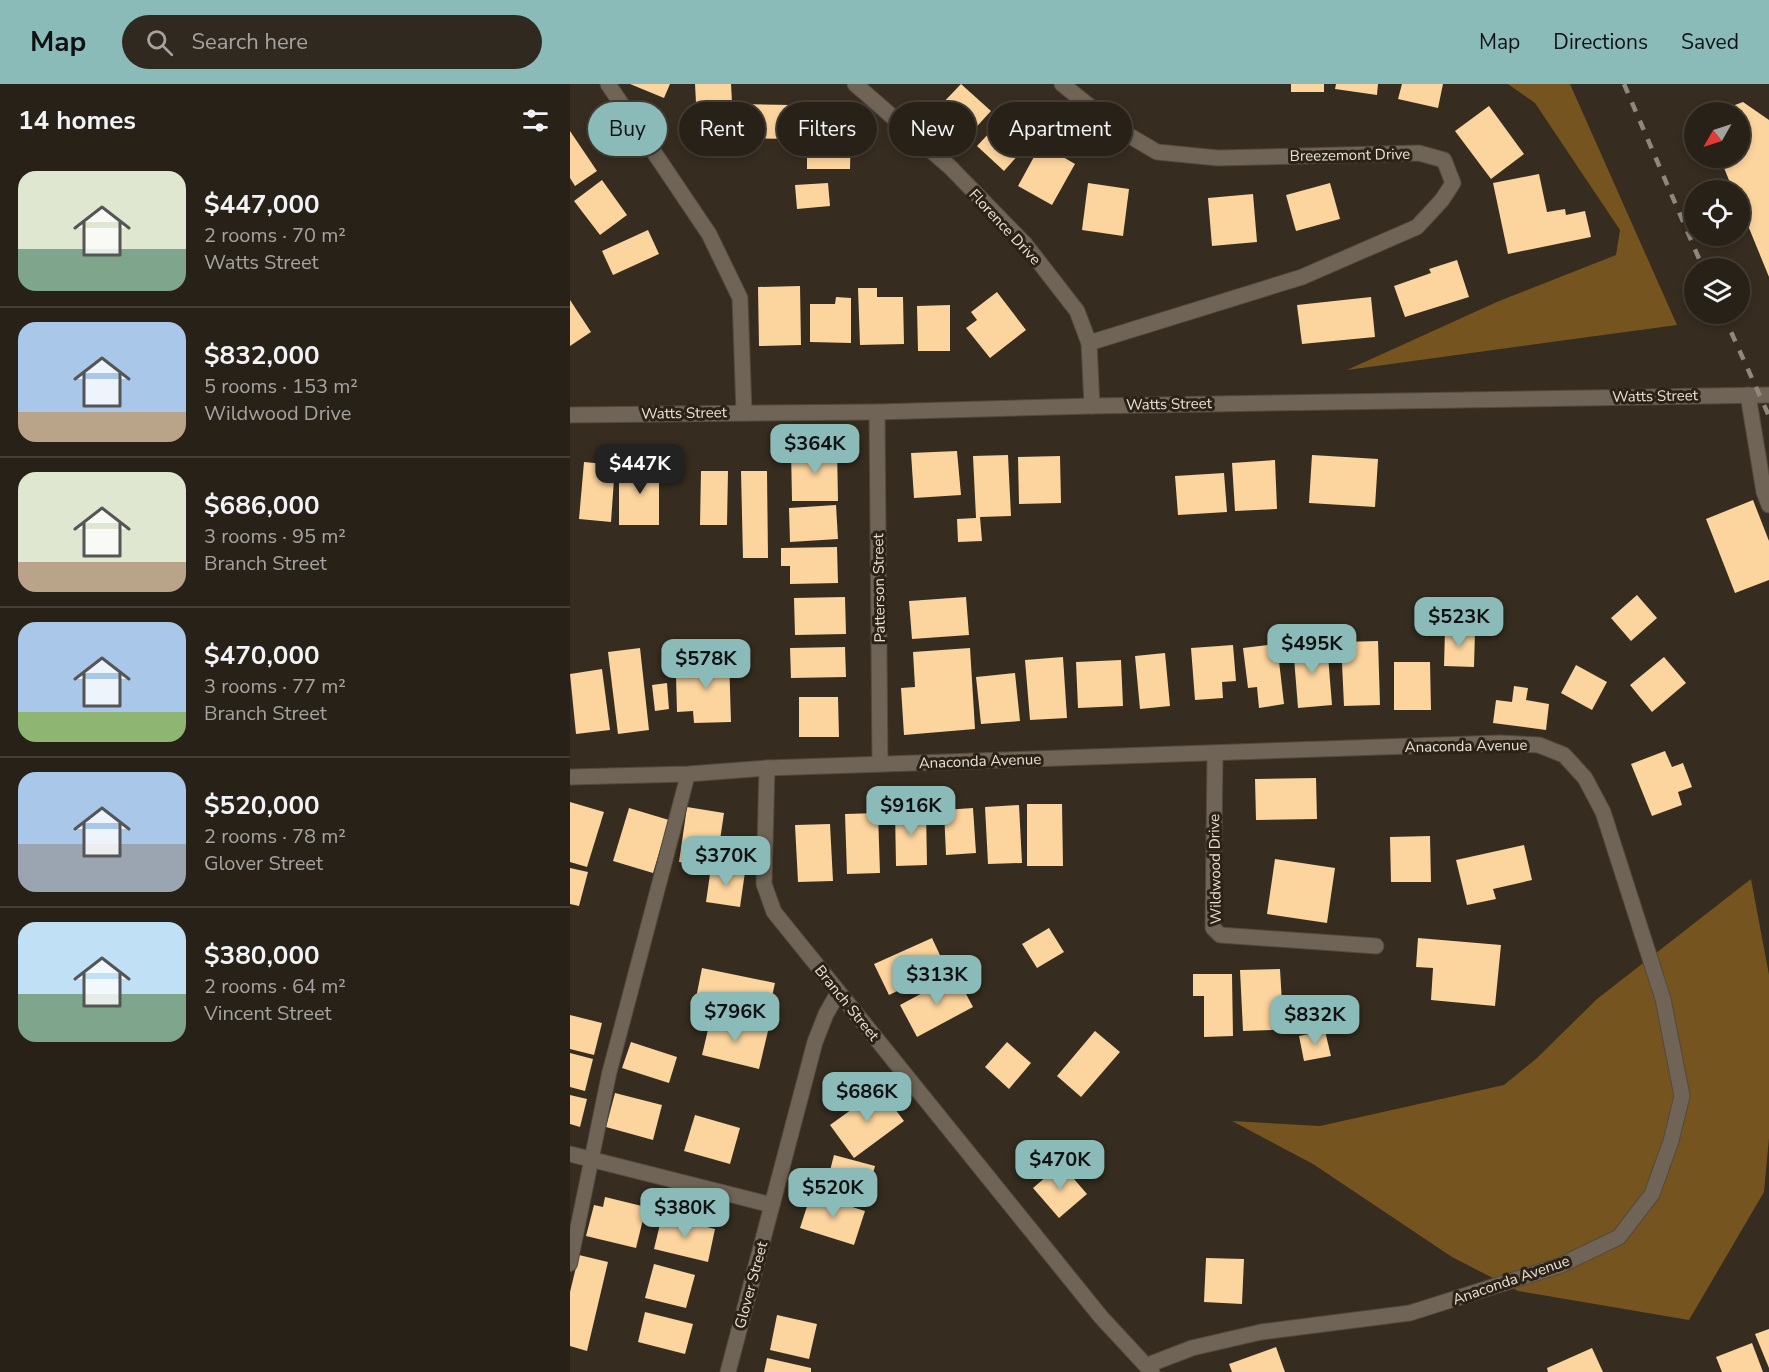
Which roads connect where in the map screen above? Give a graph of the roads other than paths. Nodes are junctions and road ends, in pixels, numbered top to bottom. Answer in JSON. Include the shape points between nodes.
{"nodes":[{"id":1,"x":608,"y":84,"type":"edge"},
{"id":2,"x":855,"y":84,"type":"edge"},
{"id":3,"x":1062,"y":84,"type":"edge"},
{"id":4,"x":1089,"y":343,"type":"junction"},
{"id":5,"x":1748,"y":395,"type":"junction"},
{"id":6,"x":1769,"y":396,"type":"edge"},
{"id":7,"x":1092,"y":406,"type":"junction"},
{"id":8,"x":744,"y":412,"type":"junction"},
{"id":9,"x":877,"y":412,"type":"junction"},
{"id":10,"x":570,"y":416,"type":"edge"},
{"id":11,"x":1769,"y":505,"type":"edge"},
{"id":12,"x":1215,"y":754,"type":"junction"},
{"id":13,"x":880,"y":764,"type":"junction"},
{"id":14,"x":767,"y":768,"type":"junction"},
{"id":15,"x":688,"y":774,"type":"junction"},
{"id":16,"x":570,"y":777,"type":"edge"},
{"id":17,"x":1376,"y":946,"type":"dead end"},
{"id":18,"x":838,"y":993,"type":"junction"},
{"id":19,"x":570,"y":1154,"type":"edge"},
{"id":20,"x":590,"y":1160,"type":"junction"},
{"id":21,"x":772,"y":1205,"type":"junction"},
{"id":22,"x":570,"y":1264,"type":"edge"},
{"id":23,"x":1150,"y":1369,"type":"edge"},
{"id":24,"x":728,"y":1372,"type":"edge"}],
"edges":[{"from":1,"to":8,"type":"street","via":[[709,234],[740,298]]},
{"from":2,"to":4,"type":"street","name":"Florence Drive","via":[[950,167],[1025,244],[1077,311]]},
{"from":3,"to":4,"type":"street","name":"Breezemont Drive","via":[[1118,129],[1157,152],[1218,158],[1419,153],[1444,160],[1453,183],[1417,227],[1302,277]]},
{"from":4,"to":7,"type":"street","name":"Florence Drive"},
{"from":5,"to":6,"type":"street","name":"Watts Street"},
{"from":5,"to":7,"type":"street","name":"Watts Street"},
{"from":5,"to":11,"type":"street"},
{"from":7,"to":9,"type":"street","name":"Watts Street"},
{"from":8,"to":9,"type":"street","name":"Watts Street"},
{"from":8,"to":10,"type":"street","name":"Watts Street"},
{"from":9,"to":13,"type":"street","name":"Patterson Street"},
{"from":12,"to":13,"type":"street","name":"Anaconda Avenue"},
{"from":12,"to":17,"type":"street","name":"Wildwood Drive","via":[[1213,928],[1220,935]]},
{"from":12,"to":23,"type":"street","name":"Anaconda Avenue","via":[[1500,743],[1539,745],[1564,755],[1585,778],[1603,812],[1664,999],[1682,1096],[1652,1194],[1619,1237],[1561,1265],[1410,1313],[1261,1332],[1192,1348]]},
{"from":13,"to":14,"type":"street","name":"Anaconda Avenue"},
{"from":14,"to":15,"type":"street","name":"Anaconda Avenue"},
{"from":14,"to":18,"type":"street","name":"Branch Street","via":[[764,884],[774,912]]},
{"from":15,"to":16,"type":"street","name":"Anaconda Avenue"},
{"from":15,"to":20,"type":"lane"},
{"from":18,"to":21,"type":"street","name":"Glover Street","via":[[815,1042]]},
{"from":18,"to":23,"type":"street","name":"Branch Street","via":[[1101,1317]]},
{"from":19,"to":20,"type":"street"},
{"from":20,"to":21,"type":"street"},
{"from":20,"to":22,"type":"lane"},
{"from":21,"to":24,"type":"street","name":"Glover Street"}]}
